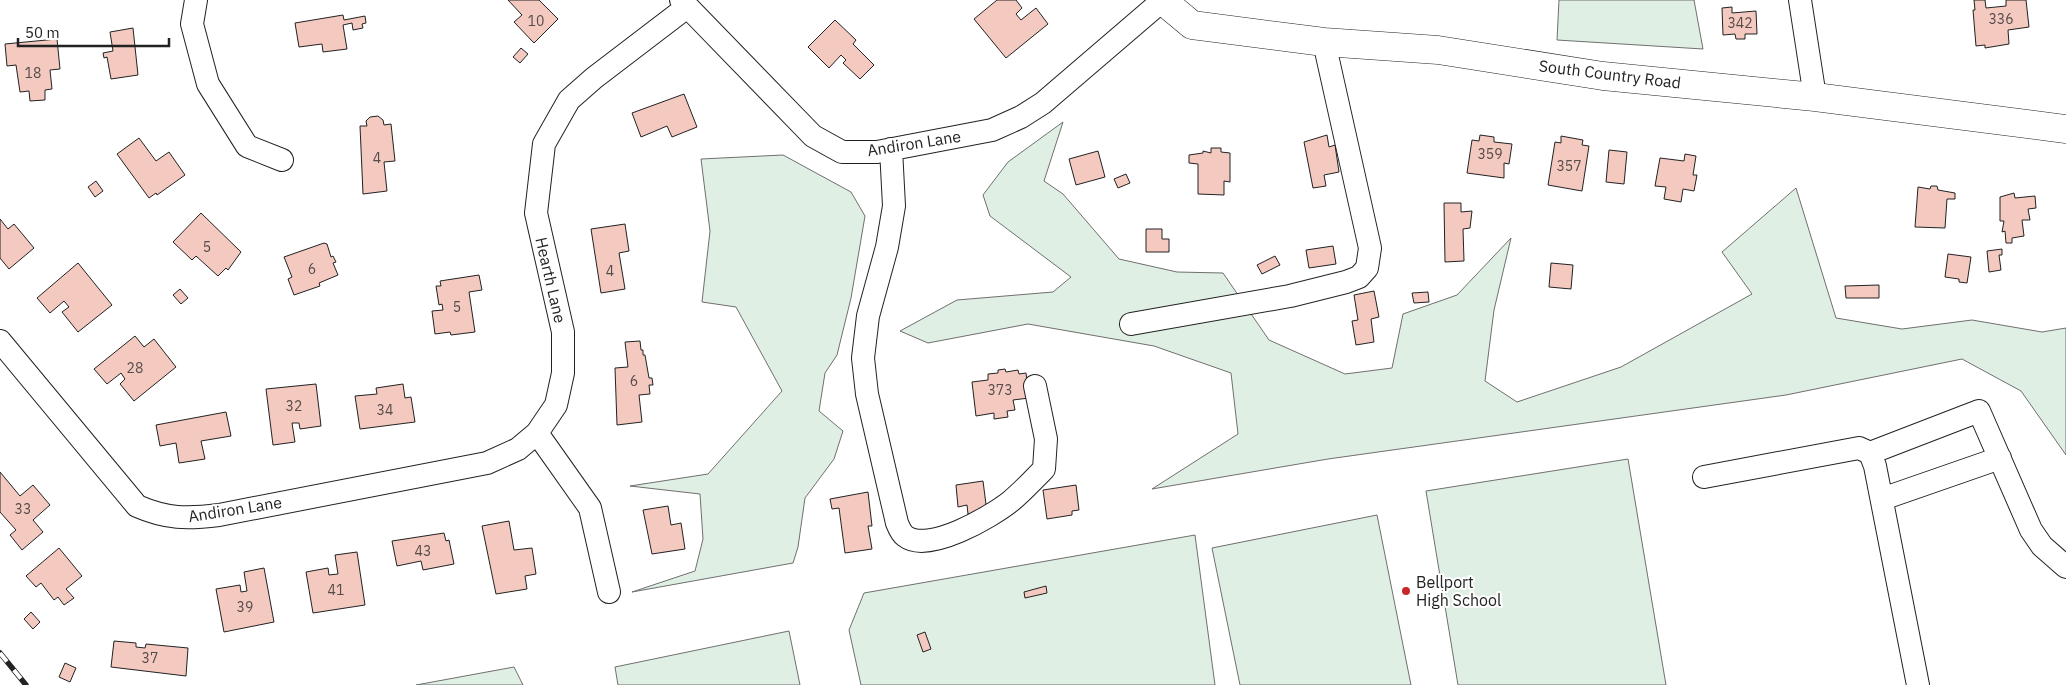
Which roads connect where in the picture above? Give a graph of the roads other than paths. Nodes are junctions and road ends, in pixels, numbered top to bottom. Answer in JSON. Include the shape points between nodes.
{"nodes":[{"id":1,"x":196,"y":0,"type":"edge"},
{"id":2,"x":1162,"y":0,"type":"edge"},
{"id":3,"x":1800,"y":0,"type":"edge"},
{"id":4,"x":684,"y":4,"type":"edge"},
{"id":5,"x":1324,"y":42,"type":"junction"},
{"id":6,"x":1815,"y":96,"type":"junction"},
{"id":7,"x":2066,"y":129,"type":"edge"},
{"id":8,"x":891,"y":149,"type":"junction"},
{"id":9,"x":282,"y":160,"type":"dead end"},
{"id":10,"x":1131,"y":324,"type":"dead end"},
{"id":11,"x":0,"y":341,"type":"edge"},
{"id":12,"x":1035,"y":386,"type":"dead end"},
{"id":13,"x":537,"y":433,"type":"junction"},
{"id":14,"x":1870,"y":453,"type":"junction"},
{"id":15,"x":2000,"y":458,"type":"junction"},
{"id":16,"x":1704,"y":477,"type":"dead end"},
{"id":17,"x":1882,"y":499,"type":"junction"},
{"id":18,"x":2066,"y":567,"type":"edge"},
{"id":19,"x":609,"y":592,"type":"dead end"},
{"id":20,"x":1918,"y":685,"type":"edge"}],
"edges":[{"from":1,"to":9,"type":"street","via":[[192,24],[208,84],[247,146]]},
{"from":2,"to":5,"type":"main road","name":"South Country Road","via":[[1192,25]]},
{"from":2,"to":8,"type":"street","name":"Andiron Lane","via":[[1043,103],[1021,117],[992,130]]},
{"from":3,"to":6,"type":"street"},
{"from":4,"to":8,"type":"street","name":"Andiron Lane","via":[[813,136],[842,152]]},
{"from":4,"to":13,"type":"street","name":"Hearth Lane","via":[[569,100],[544,144],[536,213],[563,332],[563,373],[556,405]]},
{"from":5,"to":6,"type":"main road","name":"South Country Road","via":[[1438,50],[1603,76]]},
{"from":5,"to":10,"type":"street","via":[[1370,248],[1367,268],[1359,277],[1346,282],[1290,296]]},
{"from":6,"to":7,"type":"main road","name":"South Country Road"},
{"from":8,"to":12,"type":"street","via":[[894,206],[888,248],[868,316],[863,358],[867,394],[897,523],[904,536],[914,541],[931,540],[969,527],[1010,501],[1044,469],[1046,439]]},
{"from":11,"to":13,"type":"street","name":"Andiron Lane","via":[[137,506],[159,515],[188,518],[219,515],[486,464],[518,449]]},
{"from":13,"to":19,"type":"street","via":[[590,508]]},
{"from":14,"to":15,"type":"street","via":[[1979,411]]},
{"from":14,"to":16,"type":"street","via":[[1859,448]]},
{"from":14,"to":17,"type":"street"},
{"from":15,"to":17,"type":"street"},
{"from":15,"to":18,"type":"street","via":[[2031,530],[2042,546]]},
{"from":17,"to":20,"type":"street"}]}
